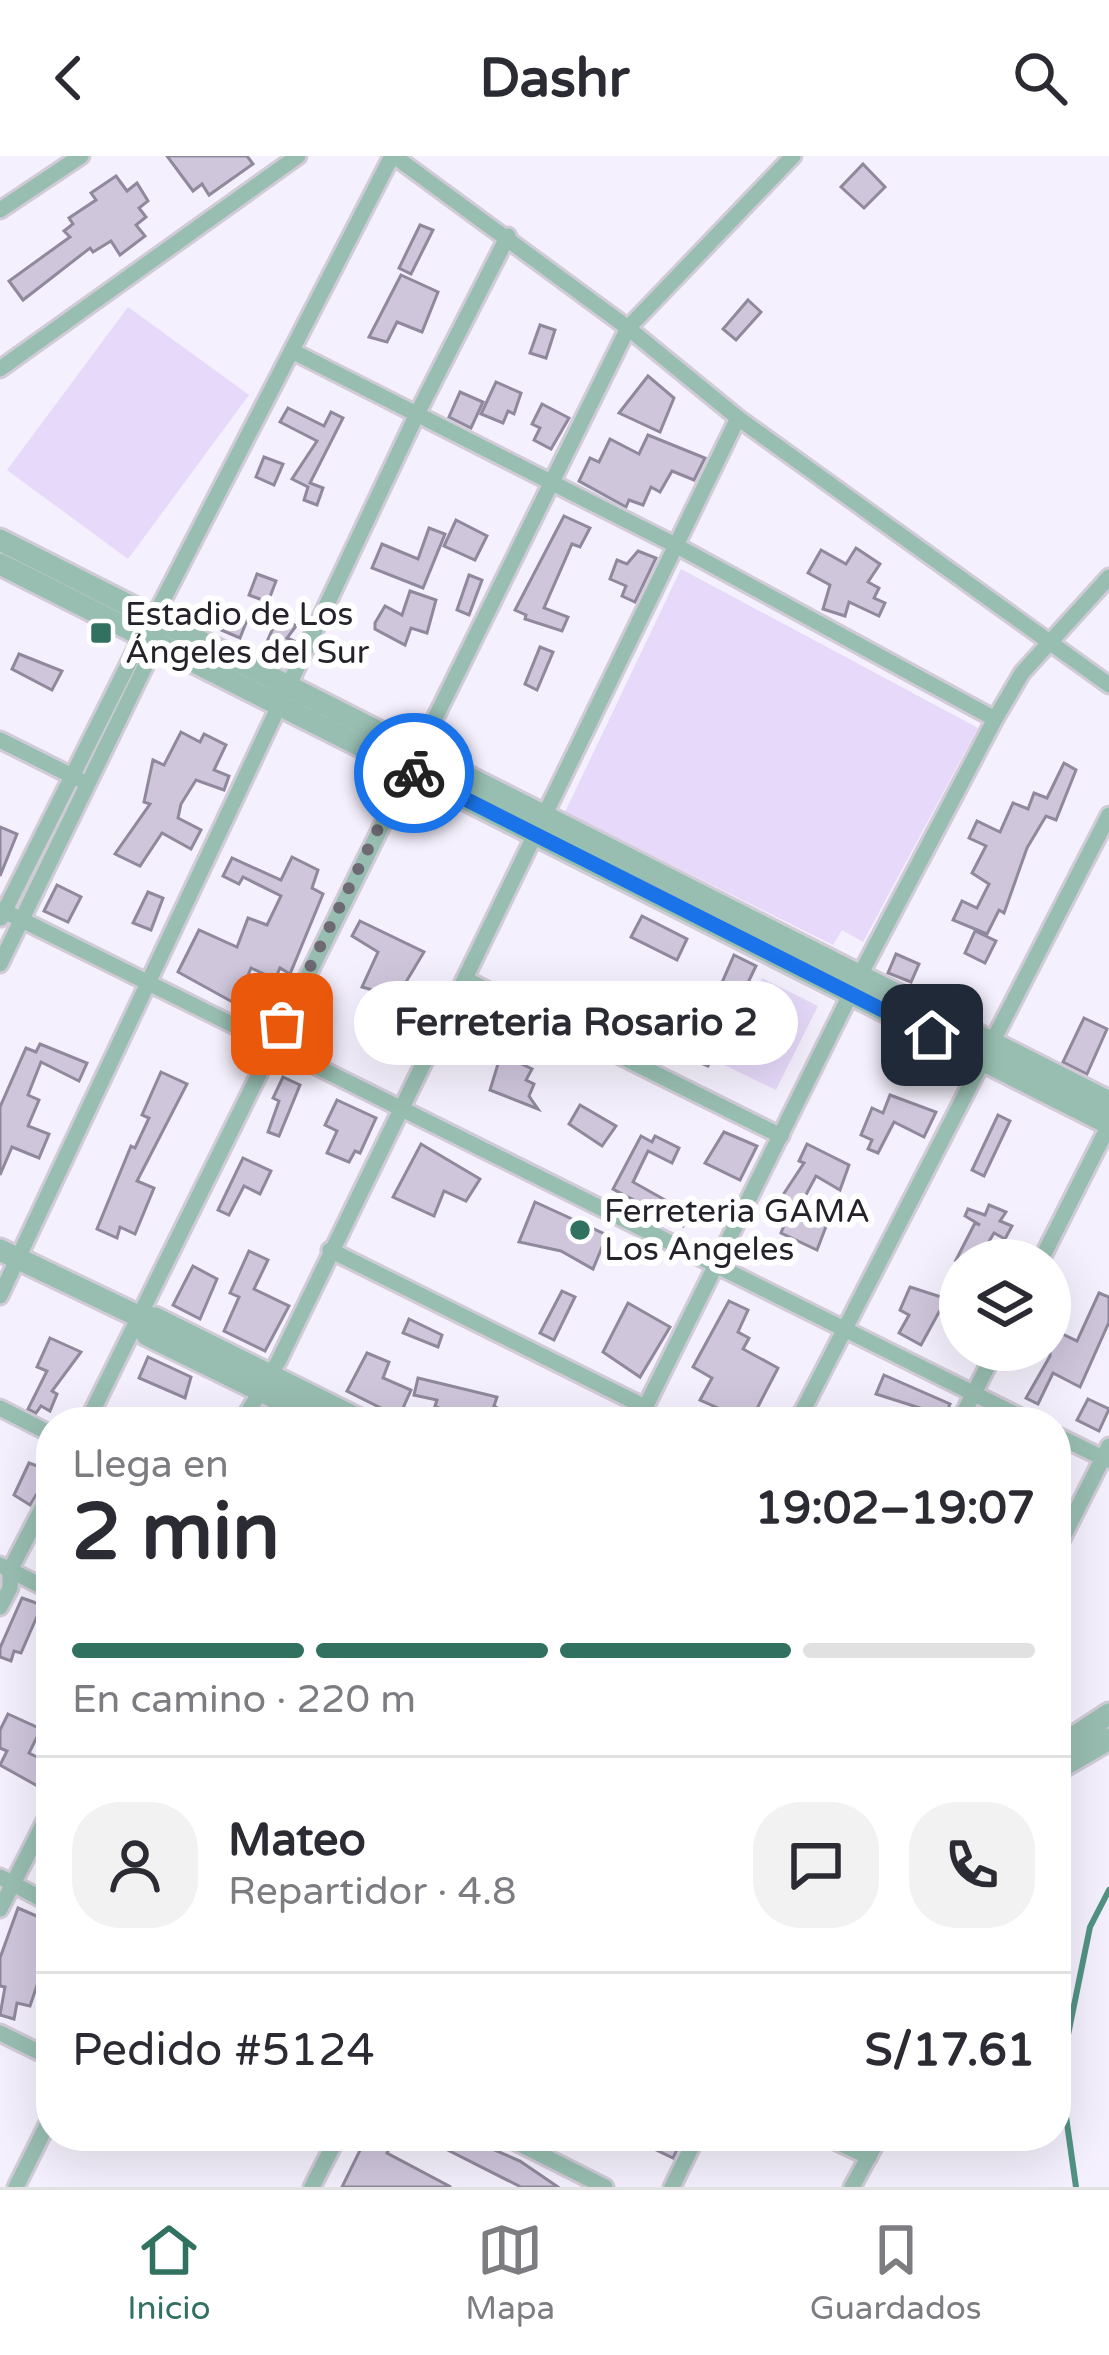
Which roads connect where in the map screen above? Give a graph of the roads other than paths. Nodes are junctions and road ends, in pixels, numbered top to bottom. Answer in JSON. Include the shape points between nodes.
{"nodes":[{"id":1,"x":81,"y":156,"type":"edge"},
{"id":2,"x":298,"y":156,"type":"edge"},
{"id":3,"x":393,"y":156,"type":"edge"},
{"id":4,"x":794,"y":156,"type":"edge"},
{"id":5,"x":0,"y":210,"type":"edge"},
{"id":6,"x":508,"y":236,"type":"junction"},
{"id":7,"x":628,"y":328,"type":"junction"},
{"id":8,"x":294,"y":352,"type":"junction"},
{"id":9,"x":0,"y":369,"type":"edge"},
{"id":10,"x":417,"y":414,"type":"junction"},
{"id":11,"x":738,"y":418,"type":"junction"},
{"id":12,"x":548,"y":481,"type":"junction"},
{"id":13,"x":0,"y":540,"type":"edge"},
{"id":14,"x":677,"y":546,"type":"junction"},
{"id":15,"x":0,"y":564,"type":"edge"},
{"id":16,"x":1109,"y":577,"type":"edge"},
{"id":17,"x":150,"y":633,"type":"junction"},
{"id":18,"x":1053,"y":644,"type":"junction"},
{"id":19,"x":1109,"y":685,"type":"edge"},
{"id":20,"x":286,"y":696,"type":"junction"},
{"id":21,"x":995,"y":718,"type":"junction"},
{"id":22,"x":0,"y":740,"type":"edge"},
{"id":23,"x":412,"y":760,"type":"junction"},
{"id":24,"x":70,"y":774,"type":"junction"},
{"id":25,"x":88,"y":784,"type":"junction"},
{"id":26,"x":1109,"y":815,"type":"edge"},
{"id":27,"x":538,"y":826,"type":"junction"},
{"id":28,"x":2,"y":914,"type":"edge"},
{"id":29,"x":21,"y":920,"type":"junction"},
{"id":30,"x":0,"y":964,"type":"edge"},
{"id":31,"x":465,"y":979,"type":"junction"},
{"id":32,"x":148,"y":982,"type":"junction"},
{"id":33,"x":855,"y":986,"type":"junction"},
{"id":34,"x":272,"y":1044,"type":"junction"},
{"id":35,"x":984,"y":1051,"type":"junction"},
{"id":36,"x":1109,"y":1102,"type":"edge"},
{"id":37,"x":400,"y":1107,"type":"junction"},
{"id":38,"x":1109,"y":1124,"type":"edge"},
{"id":39,"x":781,"y":1136,"type":"junction"},
{"id":40,"x":1052,"y":1239,"type":"edge"},
{"id":41,"x":330,"y":1250,"type":"junction"},
{"id":42,"x":9,"y":1254,"type":"edge"},
{"id":43,"x":717,"y":1264,"type":"junction"},
{"id":44,"x":0,"y":1296,"type":"edge"},
{"id":45,"x":140,"y":1317,"type":"junction"},
{"id":46,"x":844,"y":1329,"type":"junction"},
{"id":47,"x":985,"y":1371,"type":"edge"},
{"id":48,"x":264,"y":1383,"type":"junction"},
{"id":49,"x":974,"y":1393,"type":"junction"},
{"id":50,"x":94,"y":1407,"type":"edge"},
{"id":51,"x":250,"y":1407,"type":"edge"},
{"id":52,"x":301,"y":1407,"type":"edge"},
{"id":53,"x":326,"y":1407,"type":"edge"},
{"id":54,"x":627,"y":1407,"type":"edge"},
{"id":55,"x":646,"y":1407,"type":"edge"},
{"id":56,"x":805,"y":1407,"type":"edge"},
{"id":57,"x":967,"y":1407,"type":"edge"},
{"id":58,"x":1002,"y":1407,"type":"edge"},
{"id":59,"x":0,"y":1408,"type":"edge"},
{"id":60,"x":36,"y":1426,"type":"edge"},
{"id":61,"x":1071,"y":1441,"type":"edge"},
{"id":62,"x":1107,"y":1455,"type":"edge"},
{"id":63,"x":36,"y":1516,"type":"edge"},
{"id":64,"x":1071,"y":1523,"type":"edge"},
{"id":65,"x":5,"y":1567,"type":"edge"},
{"id":66,"x":36,"y":1583,"type":"edge"},
{"id":67,"x":0,"y":1607,"type":"edge"},
{"id":68,"x":1109,"y":1714,"type":"edge"},
{"id":69,"x":1109,"y":1739,"type":"edge"},
{"id":70,"x":1071,"y":1754,"type":"edge"},
{"id":71,"x":1071,"y":1761,"type":"edge"},
{"id":72,"x":36,"y":1833,"type":"edge"},
{"id":73,"x":6,"y":1880,"type":"edge"},
{"id":74,"x":36,"y":1896,"type":"edge"},
{"id":75,"x":0,"y":1909,"type":"edge"},
{"id":76,"x":0,"y":2033,"type":"edge"},
{"id":77,"x":36,"y":2051,"type":"edge"},
{"id":78,"x":36,"y":2147,"type":"edge"},
{"id":79,"x":331,"y":2151,"type":"edge"},
{"id":80,"x":534,"y":2151,"type":"edge"},
{"id":81,"x":690,"y":2151,"type":"edge"},
{"id":82,"x":856,"y":2151,"type":"edge"},
{"id":83,"x":872,"y":2151,"type":"edge"},
{"id":84,"x":869,"y":2157,"type":"junction"},
{"id":85,"x":16,"y":2187,"type":"edge"},
{"id":86,"x":313,"y":2187,"type":"edge"},
{"id":87,"x":605,"y":2187,"type":"edge"},
{"id":88,"x":672,"y":2187,"type":"edge"},
{"id":89,"x":852,"y":2187,"type":"edge"}],
"edges":[{"from":1,"to":5,"type":"street"},
{"from":2,"to":9,"type":"street"},
{"from":3,"to":6,"type":"street"},
{"from":3,"to":8,"type":"street"},
{"from":4,"to":7,"type":"street"},
{"from":6,"to":7,"type":"street"},
{"from":6,"to":10,"type":"street"},
{"from":7,"to":11,"type":"street"},
{"from":7,"to":12,"type":"street"},
{"from":8,"to":10,"type":"street"},
{"from":8,"to":17,"type":"street"},
{"from":10,"to":12,"type":"street"},
{"from":10,"to":20,"type":"street"},
{"from":11,"to":14,"type":"street"},
{"from":11,"to":18,"type":"street"},
{"from":12,"to":14,"type":"street"},
{"from":12,"to":23,"type":"street"},
{"from":13,"to":17,"type":"street"},
{"from":14,"to":21,"type":"street"},
{"from":14,"to":27,"type":"street"},
{"from":15,"to":17,"type":"street"},
{"from":16,"to":18,"type":"street"},
{"from":17,"to":20,"type":"street"},
{"from":17,"to":24,"type":"street"},
{"from":17,"to":25,"type":"street"},
{"from":18,"to":19,"type":"street"},
{"from":18,"to":21,"type":"street","via":[[1022,673]]},
{"from":20,"to":23,"type":"street"},
{"from":20,"to":32,"type":"street"},
{"from":21,"to":33,"type":"street"},
{"from":22,"to":24,"type":"street"},
{"from":23,"to":27,"type":"street"},
{"from":23,"to":34,"type":"street"},
{"from":24,"to":25,"type":"street"},
{"from":24,"to":28,"type":"street"},
{"from":25,"to":29,"type":"street"},
{"from":26,"to":35,"type":"street"},
{"from":27,"to":31,"type":"street"},
{"from":27,"to":33,"type":"street"},
{"from":28,"to":29,"type":"street"},
{"from":29,"to":30,"type":"street"},
{"from":29,"to":32,"type":"street"},
{"from":31,"to":37,"type":"street"},
{"from":31,"to":39,"type":"street"},
{"from":32,"to":34,"type":"street"},
{"from":32,"to":42,"type":"street"},
{"from":33,"to":35,"type":"street"},
{"from":33,"to":39,"type":"street"},
{"from":34,"to":37,"type":"street"},
{"from":34,"to":45,"type":"street"},
{"from":35,"to":36,"type":"street"},
{"from":35,"to":38,"type":"street"},
{"from":35,"to":46,"type":"street"},
{"from":37,"to":41,"type":"street"},
{"from":37,"to":43,"type":"street"},
{"from":38,"to":40,"type":"street"},
{"from":39,"to":43,"type":"street"},
{"from":41,"to":48,"type":"street"},
{"from":41,"to":54,"type":"street"},
{"from":42,"to":44,"type":"street"},
{"from":42,"to":45,"type":"street"},
{"from":43,"to":46,"type":"street"},
{"from":43,"to":55,"type":"street"},
{"from":45,"to":48,"type":"street","via":[[155,1318]]},
{"from":45,"to":50,"type":"street"},
{"from":46,"to":49,"type":"street"},
{"from":46,"to":56,"type":"street"},
{"from":47,"to":49,"type":"street"},
{"from":48,"to":51,"type":"street"},
{"from":48,"to":52,"type":"street"},
{"from":48,"to":53,"type":"street"},
{"from":49,"to":57,"type":"street"},
{"from":49,"to":58,"type":"street"},
{"from":59,"to":60,"type":"street"},
{"from":61,"to":62,"type":"street"},
{"from":62,"to":64,"type":"street"},
{"from":63,"to":65,"type":"street"},
{"from":65,"to":66,"type":"street"},
{"from":65,"to":67,"type":"street","via":[[10,1588]]},
{"from":68,"to":70,"type":"street"},
{"from":69,"to":71,"type":"street"},
{"from":72,"to":73,"type":"street"},
{"from":73,"to":74,"type":"street"},
{"from":73,"to":75,"type":"street"},
{"from":76,"to":77,"type":"street"},
{"from":78,"to":85,"type":"street"},
{"from":79,"to":86,"type":"street"},
{"from":80,"to":87,"type":"street"},
{"from":81,"to":88,"type":"street"},
{"from":82,"to":84,"type":"street"},
{"from":83,"to":84,"type":"street"},
{"from":84,"to":89,"type":"street"}]}
